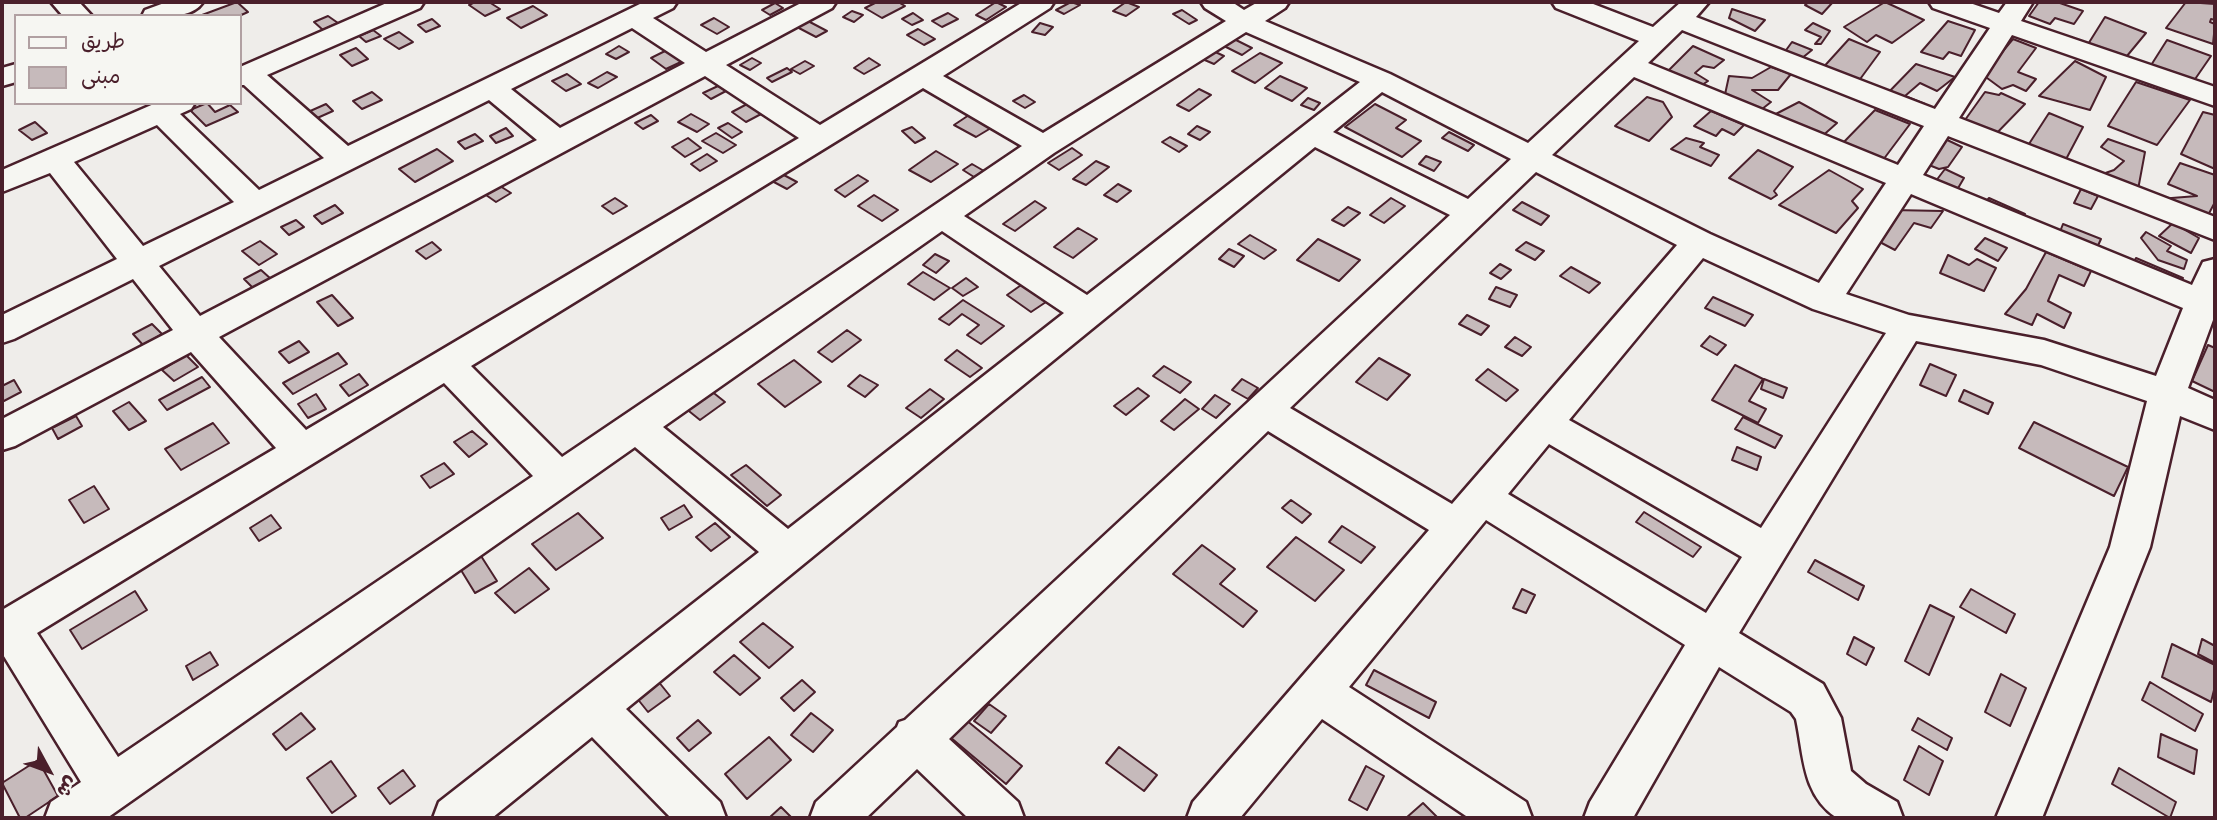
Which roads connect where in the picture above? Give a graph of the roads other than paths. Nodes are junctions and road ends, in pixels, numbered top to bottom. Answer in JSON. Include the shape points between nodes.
{"nodes":[{"id":1,"x":64,"y":2,"type":"edge"},
{"id":2,"x":190,"y":2,"type":"edge"},
{"id":3,"x":348,"y":2,"type":"edge"},
{"id":4,"x":411,"y":2,"type":"edge"},
{"id":5,"x":664,"y":2,"type":"edge"},
{"id":6,"x":823,"y":2,"type":"edge"},
{"id":7,"x":1041,"y":2,"type":"edge"},
{"id":8,"x":1276,"y":2,"type":"edge"},
{"id":9,"x":1565,"y":2,"type":"edge"},
{"id":10,"x":1942,"y":2,"type":"edge"},
{"id":11,"x":1228,"y":11,"type":"edge"},
{"id":12,"x":2012,"y":12,"type":"edge"},
{"id":13,"x":77,"y":14,"type":"edge"},
{"id":14,"x":160,"y":14,"type":"edge"},
{"id":15,"x":633,"y":17,"type":"junction"},
{"id":16,"x":371,"y":20,"type":"junction"},
{"id":17,"x":1677,"y":20,"type":"edge"},
{"id":18,"x":707,"y":63,"type":"junction"},
{"id":19,"x":1629,"y":65,"type":"junction"},
{"id":20,"x":244,"y":75,"type":"edge"},
{"id":21,"x":923,"y":76,"type":"junction"},
{"id":22,"x":1380,"y":80,"type":"junction"},
{"id":23,"x":491,"y":88,"type":"junction"},
{"id":24,"x":2215,"y":97,"type":"edge"},
{"id":25,"x":171,"y":108,"type":"edge"},
{"id":26,"x":1940,"y":123,"type":"junction"},
{"id":27,"x":1314,"y":135,"type":"junction"},
{"id":28,"x":820,"y":138,"type":"junction"},
{"id":29,"x":558,"y":142,"type":"junction"},
{"id":30,"x":1043,"y":146,"type":"junction"},
{"id":31,"x":55,"y":159,"type":"junction"},
{"id":32,"x":1531,"y":159,"type":"junction"},
{"id":33,"x":345,"y":160,"type":"junction"},
{"id":34,"x":1905,"y":177,"type":"junction"},
{"id":35,"x":2,"y":182,"type":"edge"},
{"id":36,"x":255,"y":204,"type":"junction"},
{"id":37,"x":1473,"y":214,"type":"junction"},
{"id":38,"x":942,"y":216,"type":"junction"},
{"id":39,"x":2215,"y":229,"type":"edge"},
{"id":40,"x":1698,"y":242,"type":"junction"},
{"id":41,"x":140,"y":262,"type":"junction"},
{"id":42,"x":2215,"y":270,"type":"edge"},
{"id":43,"x":1825,"y":300,"type":"junction"},
{"id":44,"x":2209,"y":305,"type":"edge"},
{"id":45,"x":1090,"y":313,"type":"junction"},
{"id":46,"x":1907,"y":327,"type":"junction"},
{"id":47,"x":2,"y":330,"type":"edge"},
{"id":48,"x":195,"y":334,"type":"junction"},
{"id":49,"x":446,"y":363,"type":"junction"},
{"id":50,"x":2167,"y":394,"type":"junction"},
{"id":51,"x":1265,"y":411,"type":"junction"},
{"id":52,"x":2215,"y":416,"type":"edge"},
{"id":53,"x":1545,"y":424,"type":"junction"},
{"id":54,"x":637,"y":427,"type":"junction"},
{"id":55,"x":2,"y":436,"type":"edge"},
{"id":56,"x":301,"y":450,"type":"junction"},
{"id":57,"x":560,"y":480,"type":"junction"},
{"id":58,"x":1470,"y":513,"type":"junction"},
{"id":59,"x":1768,"y":552,"type":"junction"},
{"id":60,"x":789,"y":554,"type":"junction"},
{"id":61,"x":5,"y":630,"type":"edge"},
{"id":62,"x":1713,"y":638,"type":"junction"},
{"id":63,"x":1318,"y":691,"type":"junction"},
{"id":64,"x":595,"y":709,"type":"junction"},
{"id":65,"x":915,"y":737,"type":"junction"},
{"id":66,"x":112,"y":789,"type":"junction"},
{"id":67,"x":68,"y":818,"type":"edge"},
{"id":68,"x":456,"y":818,"type":"edge"},
{"id":69,"x":703,"y":818,"type":"edge"},
{"id":70,"x":832,"y":818,"type":"edge"},
{"id":71,"x":1001,"y":818,"type":"edge"},
{"id":72,"x":1210,"y":818,"type":"edge"},
{"id":73,"x":1509,"y":818,"type":"edge"},
{"id":74,"x":1607,"y":818,"type":"edge"},
{"id":75,"x":1880,"y":818,"type":"edge"},
{"id":76,"x":2019,"y":818,"type":"edge"}],
"edges":[{"from":1,"to":13,"type":"street"},
{"from":2,"to":14,"type":"street"},
{"from":3,"to":16,"type":"street"},
{"from":4,"to":16,"type":"street"},
{"from":5,"to":15,"type":"street"},
{"from":6,"to":18,"type":"street"},
{"from":7,"to":21,"type":"street"},
{"from":8,"to":11,"type":"street"},
{"from":9,"to":17,"type":"street"},
{"from":10,"to":12,"type":"street"},
{"from":11,"to":22,"type":"street"},
{"from":11,"to":30,"type":"street"},
{"from":12,"to":24,"type":"street"},
{"from":12,"to":26,"type":"street"},
{"from":15,"to":18,"type":"street"},
{"from":15,"to":23,"type":"street"},
{"from":16,"to":20,"type":"street"},
{"from":17,"to":19,"type":"street"},
{"from":17,"to":26,"type":"street"},
{"from":18,"to":28,"type":"street"},
{"from":18,"to":29,"type":"street"},
{"from":19,"to":32,"type":"street"},
{"from":19,"to":34,"type":"street"},
{"from":20,"to":33,"type":"street"},
{"from":21,"to":28,"type":"street"},
{"from":21,"to":30,"type":"street"},
{"from":22,"to":27,"type":"street"},
{"from":22,"to":32,"type":"street"},
{"from":23,"to":29,"type":"street"},
{"from":23,"to":33,"type":"street"},
{"from":25,"to":31,"type":"street"},
{"from":25,"to":36,"type":"street"},
{"from":26,"to":34,"type":"street"},
{"from":26,"to":39,"type":"street"},
{"from":27,"to":37,"type":"street"},
{"from":27,"to":45,"type":"street"},
{"from":28,"to":49,"type":"street"},
{"from":29,"to":48,"type":"street"},
{"from":30,"to":38,"type":"street"},
{"from":31,"to":35,"type":"street"},
{"from":31,"to":41,"type":"street"},
{"from":32,"to":37,"type":"street"},
{"from":32,"to":40,"type":"street"},
{"from":33,"to":36,"type":"street"},
{"from":34,"to":43,"type":"street"},
{"from":34,"to":44,"type":"street"},
{"from":36,"to":41,"type":"street"},
{"from":37,"to":51,"type":"street"},
{"from":38,"to":45,"type":"street"},
{"from":38,"to":54,"type":"street"},
{"from":40,"to":43,"type":"street"},
{"from":40,"to":53,"type":"street"},
{"from":41,"to":47,"type":"street"},
{"from":41,"to":48,"type":"street"},
{"from":42,"to":44,"type":"street"},
{"from":43,"to":46,"type":"street"},
{"from":44,"to":50,"type":"street"},
{"from":45,"to":60,"type":"street"},
{"from":46,"to":50,"type":"street","via":[[2044,353]]},
{"from":46,"to":59,"type":"street"},
{"from":48,"to":55,"type":"street"},
{"from":48,"to":56,"type":"street"},
{"from":49,"to":56,"type":"street"},
{"from":49,"to":57,"type":"street"},
{"from":50,"to":52,"type":"street"},
{"from":50,"to":76,"type":"street","via":[[2130,547]]},
{"from":51,"to":58,"type":"street"},
{"from":51,"to":65,"type":"street"},
{"from":53,"to":58,"type":"street"},
{"from":53,"to":59,"type":"street"},
{"from":54,"to":57,"type":"street"},
{"from":54,"to":60,"type":"street"},
{"from":56,"to":61,"type":"street"},
{"from":57,"to":66,"type":"street"},
{"from":58,"to":62,"type":"street"},
{"from":58,"to":63,"type":"street"},
{"from":59,"to":62,"type":"street"},
{"from":60,"to":64,"type":"street"},
{"from":61,"to":66,"type":"street"},
{"from":62,"to":74,"type":"street"},
{"from":62,"to":75,"type":"street","via":[[1807,698],[1816,708],[1835,786]]},
{"from":63,"to":72,"type":"street"},
{"from":63,"to":73,"type":"street"},
{"from":64,"to":68,"type":"street"},
{"from":64,"to":69,"type":"street"},
{"from":65,"to":70,"type":"street"},
{"from":65,"to":71,"type":"street"},
{"from":66,"to":67,"type":"street"}]}
